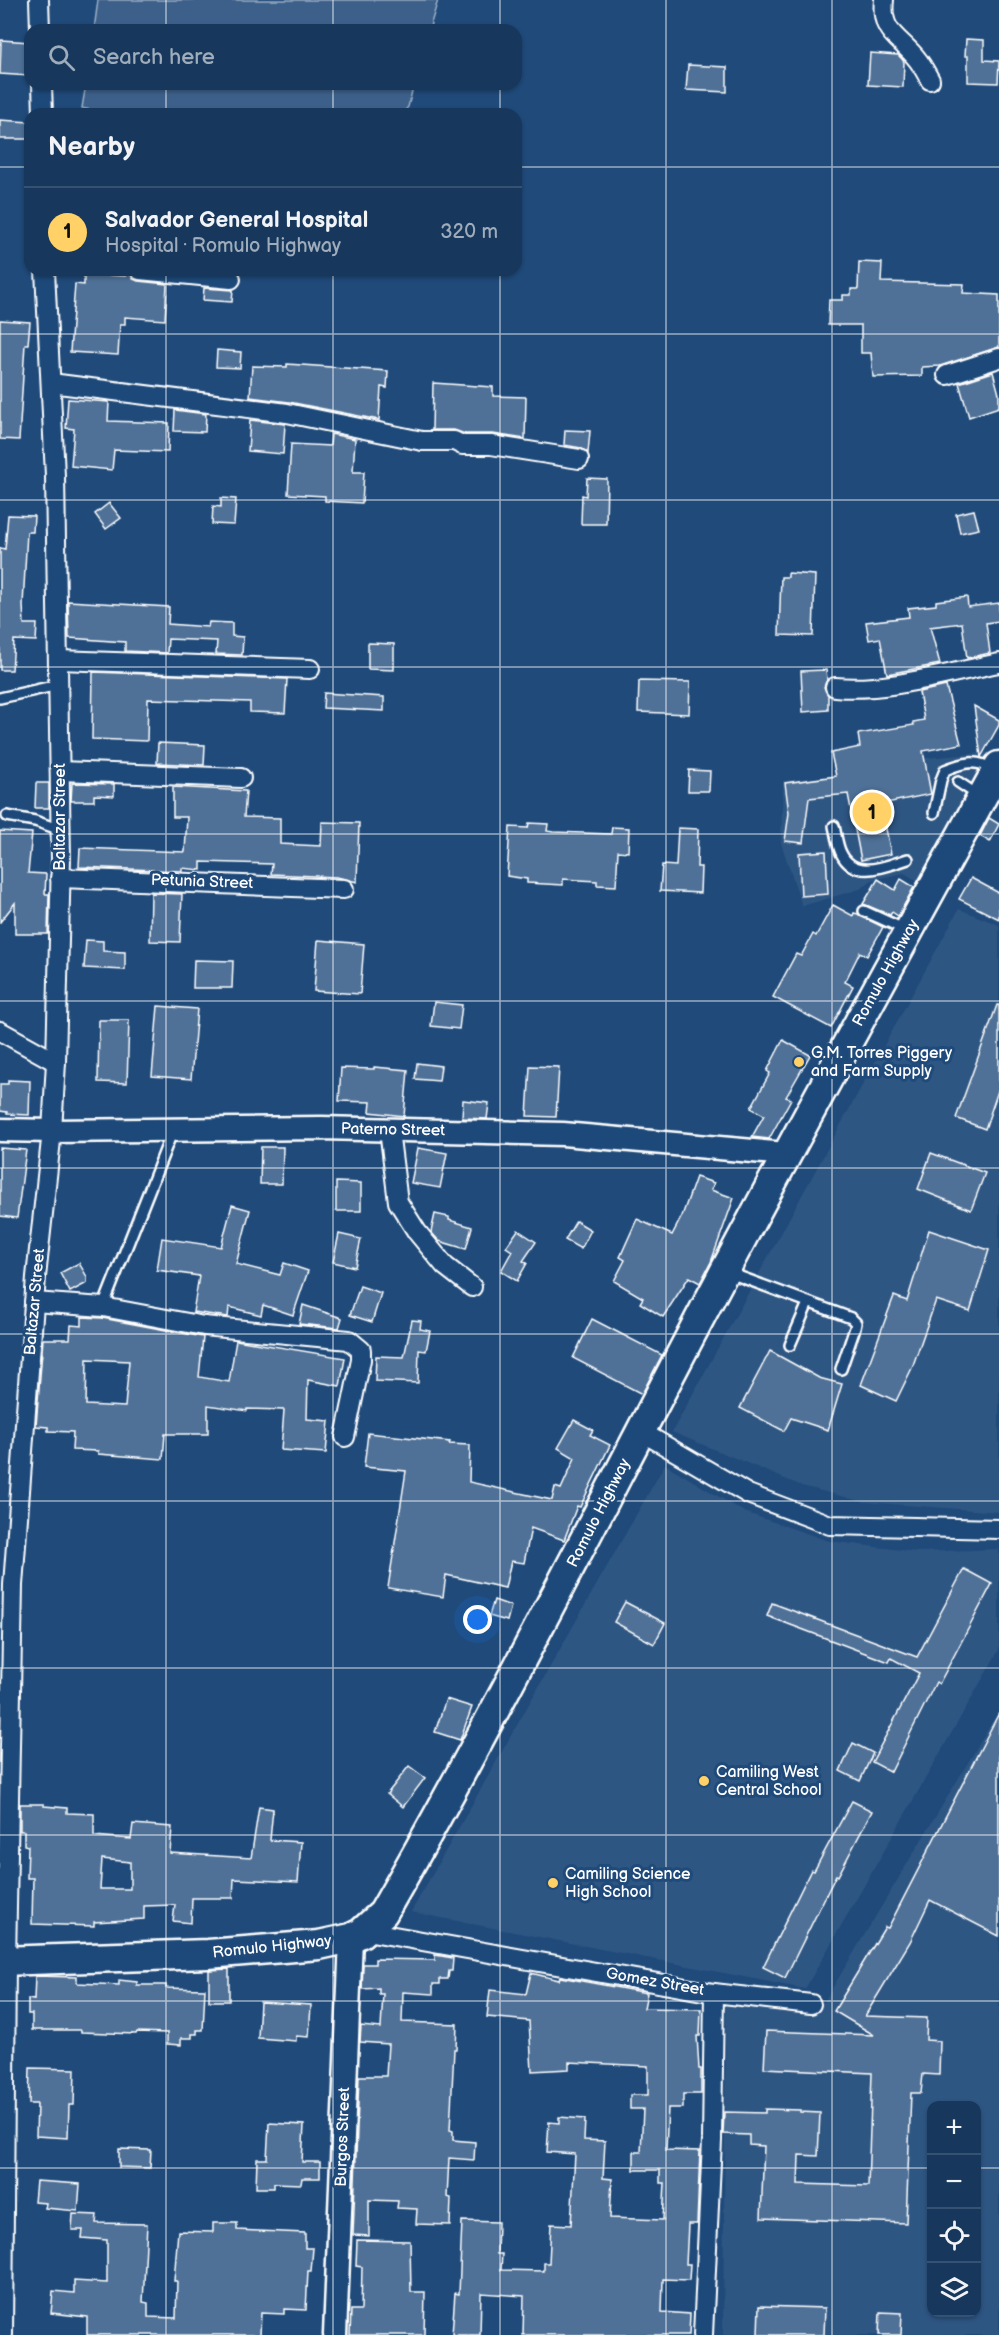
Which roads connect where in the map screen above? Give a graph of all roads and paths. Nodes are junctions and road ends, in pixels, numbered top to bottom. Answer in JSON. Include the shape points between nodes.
{"nodes":[{"id":1,"x":39,"y":0,"type":"edge"},
{"id":2,"x":884,"y":0,"type":"edge"},
{"id":3,"x":40,"y":24,"type":"edge"},
{"id":4,"x":930,"y":80,"type":"dead end"},
{"id":5,"x":42,"y":90,"type":"edge"},
{"id":6,"x":43,"y":108,"type":"edge"},
{"id":7,"x":45,"y":276,"type":"edge"},
{"id":8,"x":201,"y":276,"type":"edge"},
{"id":9,"x":231,"y":279,"type":"dead end"},
{"id":10,"x":999,"y":358,"type":"edge"},
{"id":11,"x":947,"y":375,"type":"dead end"},
{"id":12,"x":51,"y":383,"type":"junction"},
{"id":13,"x":579,"y":459,"type":"dead end"},
{"id":14,"x":58,"y":660,"type":"junction"},
{"id":15,"x":999,"y":663,"type":"edge"},
{"id":16,"x":310,"y":669,"type":"dead end"},
{"id":17,"x":58,"y":685,"type":"junction"},
{"id":18,"x":835,"y":687,"type":"dead end"},
{"id":19,"x":0,"y":698,"type":"edge"},
{"id":20,"x":997,"y":769,"type":"edge"},
{"id":21,"x":60,"y":771,"type":"junction"},
{"id":22,"x":241,"y":778,"type":"dead end"},
{"id":23,"x":934,"y":813,"type":"dead end"},
{"id":24,"x":7,"y":816,"type":"dead end"},
{"id":25,"x":834,"y":826,"type":"dead end"},
{"id":26,"x":61,"y":830,"type":"junction"},
{"id":27,"x":908,"y":859,"type":"dead end"},
{"id":28,"x":60,"y":878,"type":"junction"},
{"id":29,"x":344,"y":889,"type":"dead end"},
{"id":30,"x":864,"y":911,"type":"dead end"},
{"id":31,"x":908,"y":931,"type":"junction"},
{"id":32,"x":0,"y":1031,"type":"edge"},
{"id":33,"x":56,"y":1062,"type":"junction"},
{"id":34,"x":0,"y":1130,"type":"edge"},
{"id":35,"x":173,"y":1130,"type":"junction"},
{"id":36,"x":389,"y":1130,"type":"junction"},
{"id":37,"x":52,"y":1131,"type":"junction"},
{"id":38,"x":786,"y":1154,"type":"junction"},
{"id":39,"x":725,"y":1271,"type":"junction"},
{"id":40,"x":472,"y":1287,"type":"dead end"},
{"id":41,"x":34,"y":1302,"type":"junction"},
{"id":42,"x":808,"y":1303,"type":"junction"},
{"id":43,"x":103,"y":1307,"type":"junction"},
{"id":44,"x":790,"y":1345,"type":"dead end"},
{"id":45,"x":841,"y":1370,"type":"dead end"},
{"id":46,"x":640,"y":1431,"type":"junction"},
{"id":47,"x":345,"y":1437,"type":"dead end"},
{"id":48,"x":999,"y":1529,"type":"edge"},
{"id":49,"x":7,"y":1585,"type":"edge"},
{"id":50,"x":359,"y":1935,"type":"junction"},
{"id":51,"x":3,"y":1961,"type":"edge"},
{"id":52,"x":714,"y":1993,"type":"junction"},
{"id":53,"x":811,"y":2004,"type":"dead end"},
{"id":54,"x":3,"y":2335,"type":"edge"},
{"id":55,"x":335,"y":2335,"type":"edge"},
{"id":56,"x":703,"y":2335,"type":"edge"}],
"edges":[{"from":1,"to":3,"type":"street"},
{"from":2,"to":4,"type":"street","via":[[887,28],[917,59]]},
{"from":5,"to":6,"type":"street"},
{"from":7,"to":12,"type":"street","name":"Baltazar Street"},
{"from":8,"to":9,"type":"street"},
{"from":10,"to":11,"type":"street"},
{"from":12,"to":13,"type":"street","via":[[287,413],[422,441],[491,445]]},
{"from":12,"to":14,"type":"street","name":"Baltazar Street"},
{"from":14,"to":16,"type":"street"},
{"from":14,"to":17,"type":"street","name":"Baltazar Street"},
{"from":15,"to":18,"type":"street","via":[[891,684]]},
{"from":17,"to":19,"type":"lane"},
{"from":17,"to":21,"type":"street","name":"Baltazar Street"},
{"from":20,"to":23,"type":"lane","via":[[967,762],[945,770]]},
{"from":20,"to":31,"type":"highway","name":"Romulo Highway","via":[[970,790]]},
{"from":21,"to":22,"type":"street"},
{"from":21,"to":26,"type":"street","name":"Baltazar Street"},
{"from":24,"to":26,"type":"lane"},
{"from":25,"to":27,"type":"lane","via":[[841,854],[852,867],[877,869]]},
{"from":26,"to":28,"type":"street","name":"Baltazar Street"},
{"from":28,"to":29,"type":"street","name":"Petunia Street"},
{"from":28,"to":33,"type":"street","name":"Baltazar Street"},
{"from":30,"to":31,"type":"lane"},
{"from":31,"to":38,"type":"highway","name":"Romulo Highway"},
{"from":32,"to":33,"type":"street"},
{"from":33,"to":37,"type":"street","name":"Baltazar Street"},
{"from":34,"to":37,"type":"street","name":"Paterno Street"},
{"from":35,"to":36,"type":"street","name":"Paterno Street"},
{"from":35,"to":37,"type":"street","name":"Paterno Street"},
{"from":35,"to":43,"type":"lane"},
{"from":36,"to":38,"type":"street","name":"Paterno Street","via":[[563,1134]]},
{"from":36,"to":40,"type":"street","via":[[398,1202],[445,1266]]},
{"from":37,"to":41,"type":"street","name":"Baltazar Street"},
{"from":38,"to":39,"type":"highway","name":"Romulo Highway"},
{"from":39,"to":42,"type":"lane"},
{"from":39,"to":46,"type":"highway","name":"Romulo Highway"},
{"from":41,"to":43,"type":"street"},
{"from":41,"to":49,"type":"street","name":"Baltazar Street"},
{"from":42,"to":44,"type":"lane"},
{"from":42,"to":45,"type":"lane","via":[[856,1323]]},
{"from":43,"to":47,"type":"street","via":[[204,1326],[349,1340],[361,1350],[361,1360]]},
{"from":46,"to":48,"type":"street","via":[[748,1494],[830,1525]]},
{"from":46,"to":50,"type":"highway","name":"Romulo Highway","via":[[549,1612],[409,1868],[383,1913]]},
{"from":49,"to":51,"type":"street","name":"Baltazar Street"},
{"from":50,"to":51,"type":"highway","name":"Romulo Highway","via":[[278,1950]]},
{"from":50,"to":52,"type":"street","name":"Gomez Street"},
{"from":50,"to":55,"type":"street","name":"Burgos Street"},
{"from":51,"to":54,"type":"street","name":"Baltazar Street"},
{"from":52,"to":53,"type":"street"},
{"from":52,"to":56,"type":"street","name":"Gomez Street"}]}
